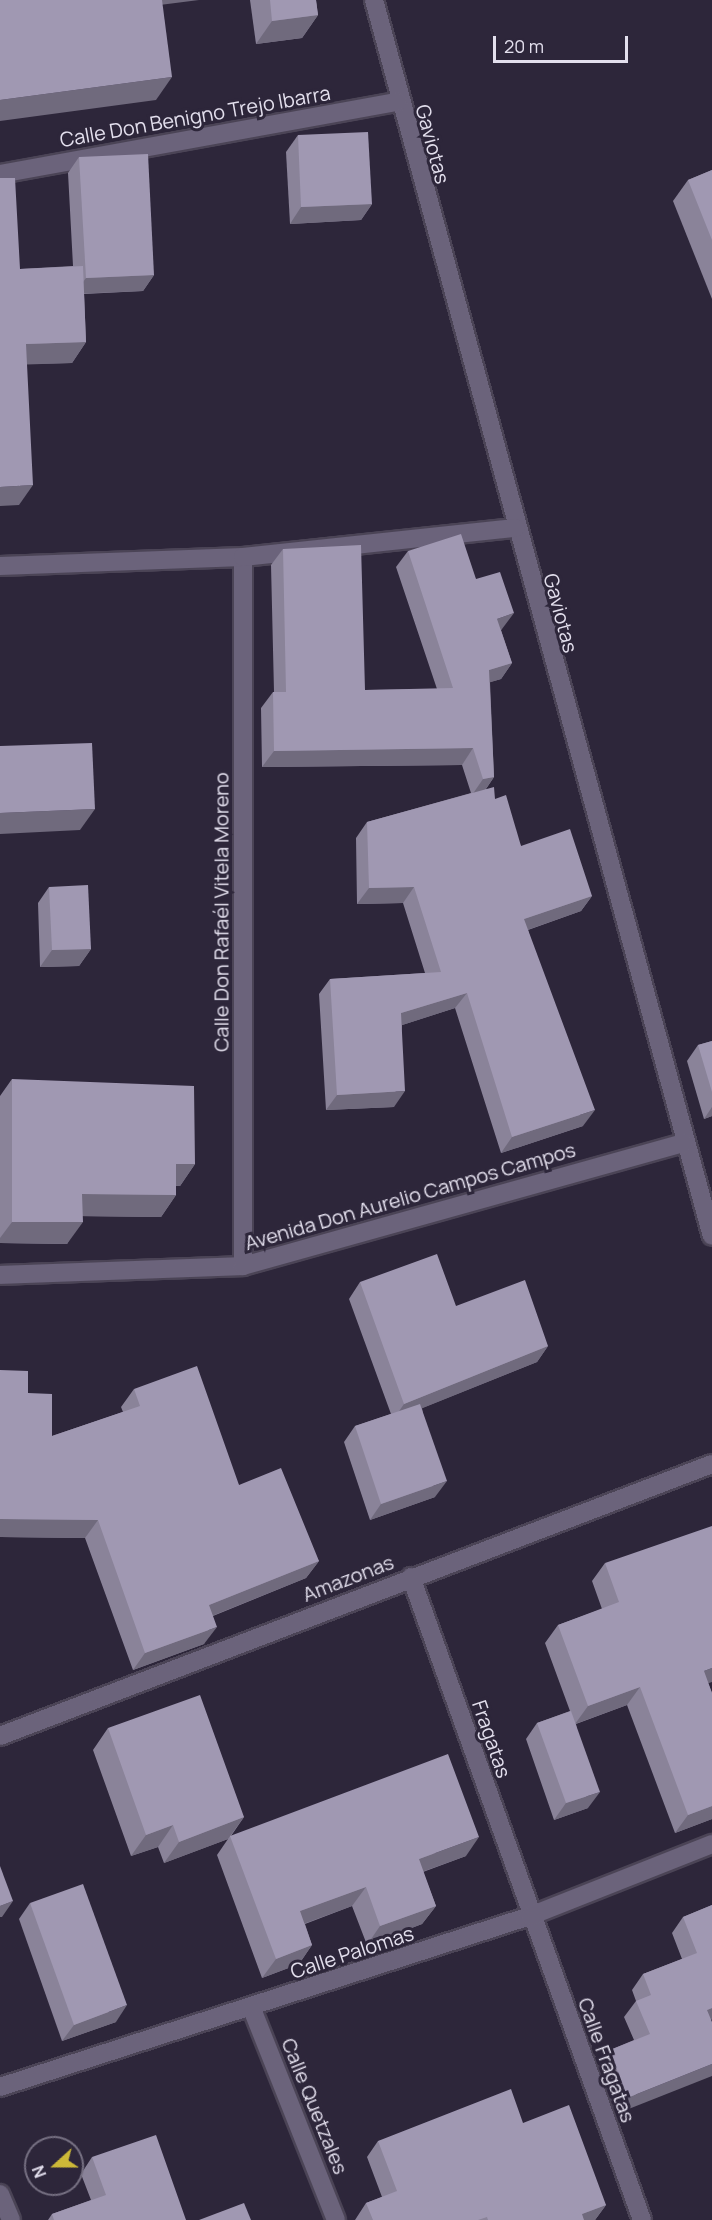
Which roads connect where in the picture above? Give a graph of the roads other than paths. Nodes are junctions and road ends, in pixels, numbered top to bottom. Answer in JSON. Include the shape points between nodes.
{"nodes":[{"id":1,"x":374,"y":0,"type":"edge"},
{"id":2,"x":398,"y":102,"type":"junction"},
{"id":3,"x":0,"y":174,"type":"edge"},
{"id":4,"x":515,"y":528,"type":"junction"},
{"id":5,"x":243,"y":557,"type":"junction"},
{"id":6,"x":0,"y":566,"type":"edge"},
{"id":7,"x":684,"y":1143,"type":"junction"},
{"id":8,"x":712,"y":1236,"type":"edge"},
{"id":9,"x":243,"y":1266,"type":"junction"},
{"id":10,"x":0,"y":1275,"type":"edge"},
{"id":11,"x":712,"y":1464,"type":"edge"},
{"id":12,"x":411,"y":1577,"type":"junction"},
{"id":13,"x":0,"y":1736,"type":"edge"},
{"id":14,"x":712,"y":1844,"type":"edge"},
{"id":15,"x":530,"y":1916,"type":"junction"},
{"id":16,"x":252,"y":2009,"type":"junction"},
{"id":17,"x":0,"y":2087,"type":"edge"},
{"id":18,"x":0,"y":2194,"type":"edge"},
{"id":19,"x":11,"y":2220,"type":"edge"},
{"id":20,"x":336,"y":2220,"type":"edge"},
{"id":21,"x":642,"y":2220,"type":"edge"}],
"edges":[{"from":1,"to":2,"type":"street","name":"Gaviotas"},
{"from":2,"to":3,"type":"street","name":"Calle Don Benigno Trejo Ibarra"},
{"from":2,"to":4,"type":"street","name":"Gaviotas"},
{"from":4,"to":5,"type":"street"},
{"from":4,"to":7,"type":"street","name":"Gaviotas"},
{"from":5,"to":6,"type":"street"},
{"from":5,"to":9,"type":"street","name":"Calle Don Rafaél Vitela Moreno"},
{"from":7,"to":8,"type":"street","name":"Gaviotas"},
{"from":7,"to":9,"type":"street","name":"Avenida Don Aurelio Campos Campos"},
{"from":9,"to":10,"type":"street","name":"Avenida Don Aurelio Campos Campos"},
{"from":11,"to":12,"type":"street","name":"Amazonas"},
{"from":12,"to":13,"type":"street","name":"Amazonas"},
{"from":12,"to":15,"type":"street","name":"Fragatas"},
{"from":14,"to":15,"type":"street","name":"Calle Palomas"},
{"from":15,"to":16,"type":"street","name":"Calle Palomas"},
{"from":15,"to":21,"type":"street","name":"Calle Fragatas"},
{"from":16,"to":17,"type":"street","name":"Calle Palomas"},
{"from":16,"to":20,"type":"street","name":"Calle Quetzales"},
{"from":18,"to":19,"type":"street"}]}
